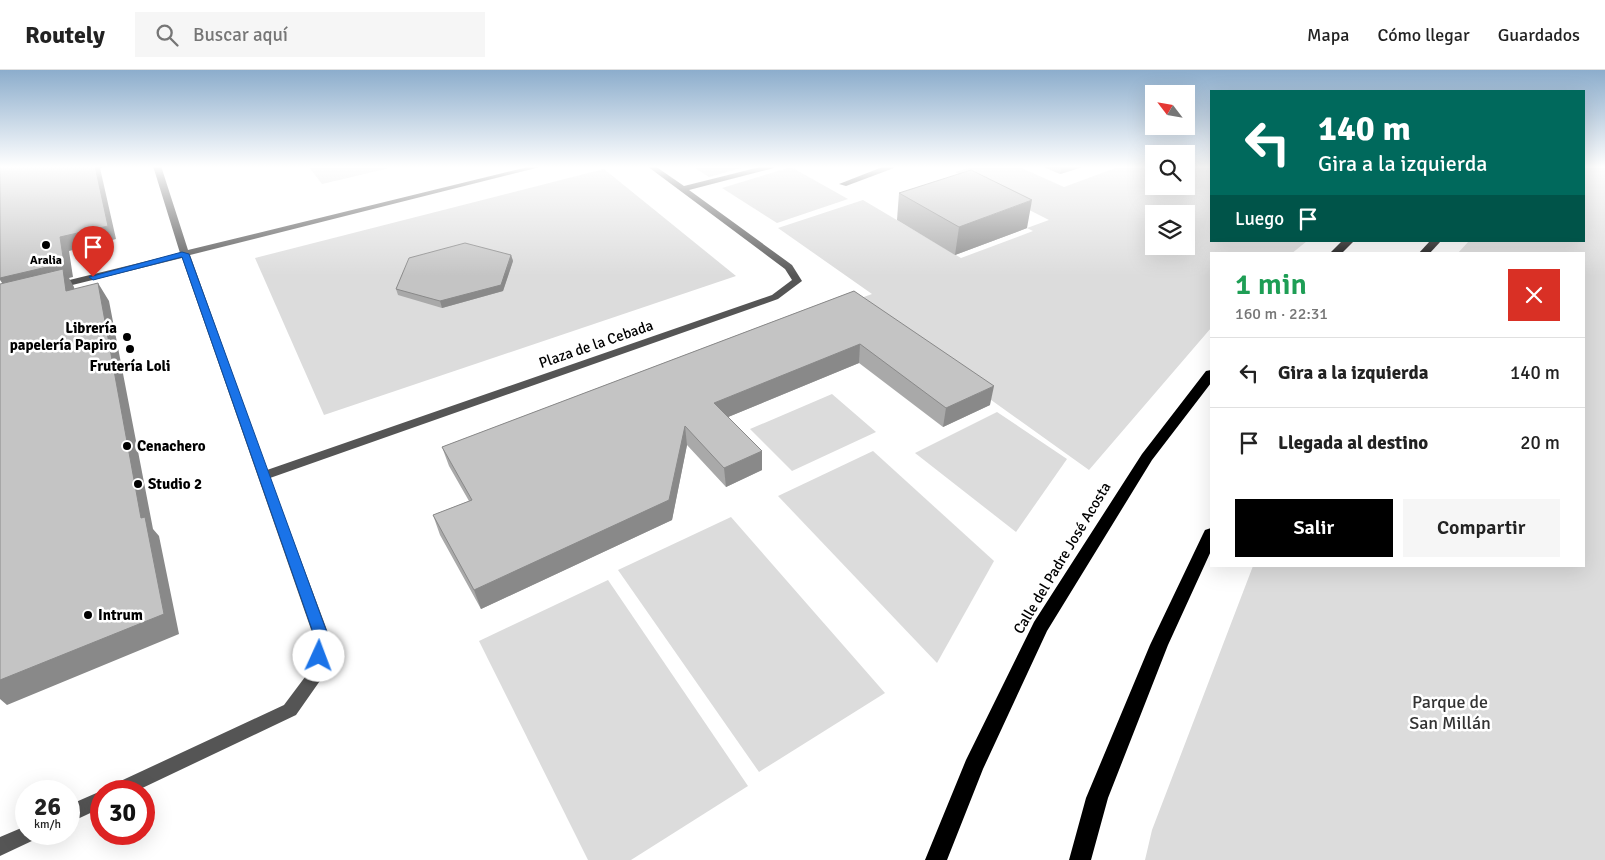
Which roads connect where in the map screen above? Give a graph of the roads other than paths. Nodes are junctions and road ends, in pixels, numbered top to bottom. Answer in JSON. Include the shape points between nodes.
{"nodes":[{"id":1,"x":169,"y":203,"type":"edge"},
{"id":2,"x":391,"y":203,"type":"edge"},
{"id":3,"x":702,"y":203,"type":"edge"},
{"id":4,"x":1348,"y":242,"type":"edge"},
{"id":5,"x":1435,"y":242,"type":"edge"},
{"id":6,"x":1336,"y":252,"type":"edge"},
{"id":7,"x":1426,"y":252,"type":"edge"},
{"id":8,"x":185,"y":254,"type":"junction"},
{"id":9,"x":46,"y":288,"type":"edge"},
{"id":10,"x":1210,"y":375,"type":"edge"},
{"id":11,"x":263,"y":476,"type":"junction"},
{"id":12,"x":1210,"y":536,"type":"edge"},
{"id":13,"x":141,"y":780,"type":"edge"},
{"id":14,"x":15,"y":840,"type":"edge"},
{"id":15,"x":0,"y":847,"type":"edge"},
{"id":16,"x":936,"y":860,"type":"edge"},
{"id":17,"x":1080,"y":860,"type":"edge"}],
"edges":[{"from":1,"to":8,"type":"street"},
{"from":2,"to":8,"type":"street"},
{"from":3,"to":11,"type":"street","name":"Plaza de la Cebada","via":[[789,267],[797,281],[775,297]]},
{"from":4,"to":6,"type":"highway"},
{"from":5,"to":7,"type":"highway"},
{"from":8,"to":9,"type":"street"},
{"from":8,"to":11,"type":"street"},
{"from":10,"to":16,"type":"highway","name":"Calle del Padre José Acosta","via":[[1147,457],[1040,627],[973,767]]},
{"from":11,"to":13,"type":"street","via":[[322,638],[316,674],[290,710]]},
{"from":12,"to":17,"type":"highway","via":[[1159,644],[1101,789]]},
{"from":14,"to":15,"type":"street"}]}
